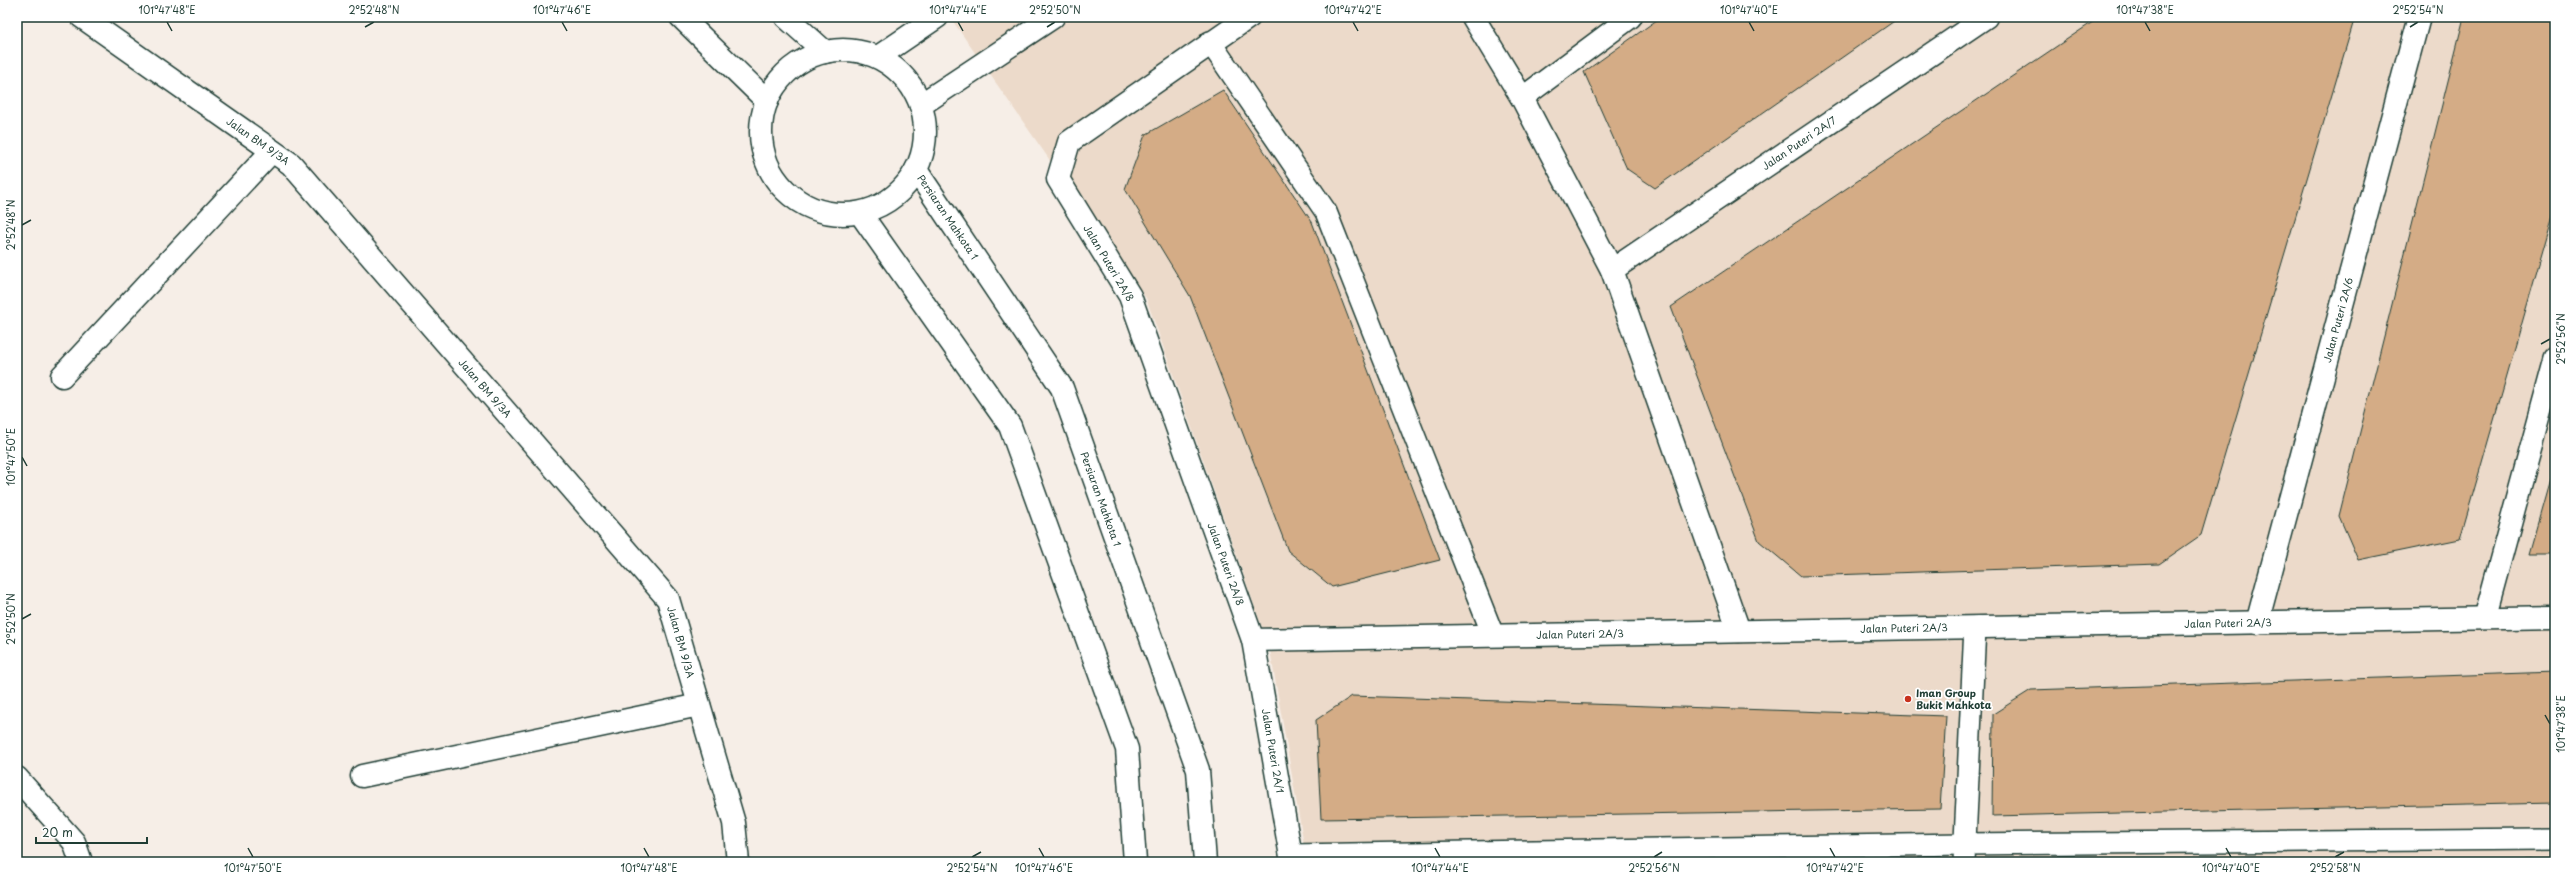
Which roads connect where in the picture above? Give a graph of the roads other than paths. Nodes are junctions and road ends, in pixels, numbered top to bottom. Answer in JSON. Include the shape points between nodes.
{"nodes":[{"id":1,"x":82,"y":17,"type":"edge"},
{"id":2,"x":681,"y":17,"type":"edge"},
{"id":3,"x":786,"y":17,"type":"edge"},
{"id":4,"x":937,"y":17,"type":"edge"},
{"id":5,"x":1053,"y":17,"type":"edge"},
{"id":6,"x":1249,"y":17,"type":"edge"},
{"id":7,"x":1473,"y":17,"type":"edge"},
{"id":8,"x":1631,"y":17,"type":"edge"},
{"id":9,"x":1986,"y":17,"type":"edge"},
{"id":10,"x":2419,"y":17,"type":"edge"},
{"id":11,"x":1210,"y":42,"type":"junction"},
{"id":12,"x":825,"y":52,"type":"junction"},
{"id":13,"x":878,"y":57,"type":"junction"},
{"id":14,"x":1522,"y":98,"type":"junction"},
{"id":15,"x":767,"y":101,"type":"junction"},
{"id":16,"x":922,"y":104,"type":"junction"},
{"id":17,"x":272,"y":151,"type":"junction"},
{"id":18,"x":916,"y":170,"type":"junction"},
{"id":19,"x":860,"y":212,"type":"junction"},
{"id":20,"x":1612,"y":270,"type":"junction"},
{"id":21,"x":2555,"y":359,"type":"edge"},
{"id":22,"x":62,"y":376,"type":"dead end"},
{"id":23,"x":2555,"y":616,"type":"edge"},
{"id":24,"x":2486,"y":617,"type":"junction"},
{"id":25,"x":2257,"y":622,"type":"junction"},
{"id":26,"x":1975,"y":627,"type":"junction"},
{"id":27,"x":1739,"y":631,"type":"junction"},
{"id":28,"x":1493,"y":635,"type":"junction"},
{"id":29,"x":1253,"y":640,"type":"junction"},
{"id":30,"x":699,"y":705,"type":"junction"},
{"id":31,"x":362,"y":776,"type":"dead end"},
{"id":32,"x":17,"y":778,"type":"edge"},
{"id":33,"x":2555,"y":839,"type":"edge"},
{"id":34,"x":1964,"y":853,"type":"edge"},
{"id":35,"x":1291,"y":858,"type":"edge"},
{"id":36,"x":82,"y":862,"type":"edge"},
{"id":37,"x":738,"y":862,"type":"edge"},
{"id":38,"x":1135,"y":862,"type":"edge"},
{"id":39,"x":1205,"y":862,"type":"edge"}],
"edges":[{"from":1,"to":17,"type":"street","name":"Jalan BM 9/3A"},
{"from":2,"to":15,"type":"street"},
{"from":3,"to":12,"type":"street"},
{"from":4,"to":13,"type":"street"},
{"from":5,"to":16,"type":"street"},
{"from":6,"to":11,"type":"street","name":"Jalan Puteri 2A/8"},
{"from":7,"to":14,"type":"street"},
{"from":8,"to":14,"type":"lane"},
{"from":9,"to":20,"type":"street","name":"Jalan Puteri 2A/7"},
{"from":10,"to":25,"type":"street","name":"Jalan Puteri 2A/6"},
{"from":11,"to":28,"type":"lane","via":[[1326,212]]},
{"from":11,"to":29,"type":"street","name":"Jalan Puteri 2A/8","via":[[1069,142],[1058,179],[1130,296]]},
{"from":12,"to":13,"type":"street","name":"Persiaran Mahkota 1","via":[[852,50]]},
{"from":12,"to":15,"type":"street","name":"Persiaran Mahkota 1","via":[[801,62],[781,78]]},
{"from":13,"to":16,"type":"street","name":"Persiaran Mahkota 1","via":[[900,72]]},
{"from":14,"to":20,"type":"street"},
{"from":15,"to":19,"type":"street","name":"Persiaran Mahkota 1","via":[[762,125],[763,151],[772,174],[788,194],[810,207],[834,214]]},
{"from":16,"to":18,"type":"street","name":"Persiaran Mahkota 1","via":[[925,145]]},
{"from":17,"to":22,"type":"street"},
{"from":17,"to":30,"type":"street","name":"Jalan BM 9/3A","via":[[291,164],[668,599]]},
{"from":18,"to":19,"type":"street","name":"Persiaran Mahkota 1","via":[[902,190],[882,204]]},
{"from":18,"to":39,"type":"street","name":"Persiaran Mahkota 1","via":[[1062,388],[1198,770]]},
{"from":19,"to":38,"type":"street","via":[[1010,426],[1127,750]]},
{"from":20,"to":27,"type":"street"},
{"from":21,"to":24,"type":"lane"},
{"from":23,"to":24,"type":"street","name":"Jalan Puteri 2A/3"},
{"from":24,"to":25,"type":"street","name":"Jalan Puteri 2A/3"},
{"from":25,"to":26,"type":"street","name":"Jalan Puteri 2A/3"},
{"from":26,"to":27,"type":"street","name":"Jalan Puteri 2A/3"},
{"from":26,"to":34,"type":"lane"},
{"from":27,"to":28,"type":"street","name":"Jalan Puteri 2A/3"},
{"from":28,"to":29,"type":"street","name":"Jalan Puteri 2A/3"},
{"from":29,"to":35,"type":"street","name":"Jalan Puteri 2A/1"},
{"from":30,"to":31,"type":"street"},
{"from":30,"to":37,"type":"street","name":"Jalan BM 9/3A","via":[[734,823]]},
{"from":32,"to":36,"type":"street","via":[[74,842]]},
{"from":33,"to":34,"type":"lane"},
{"from":34,"to":35,"type":"lane"}]}
